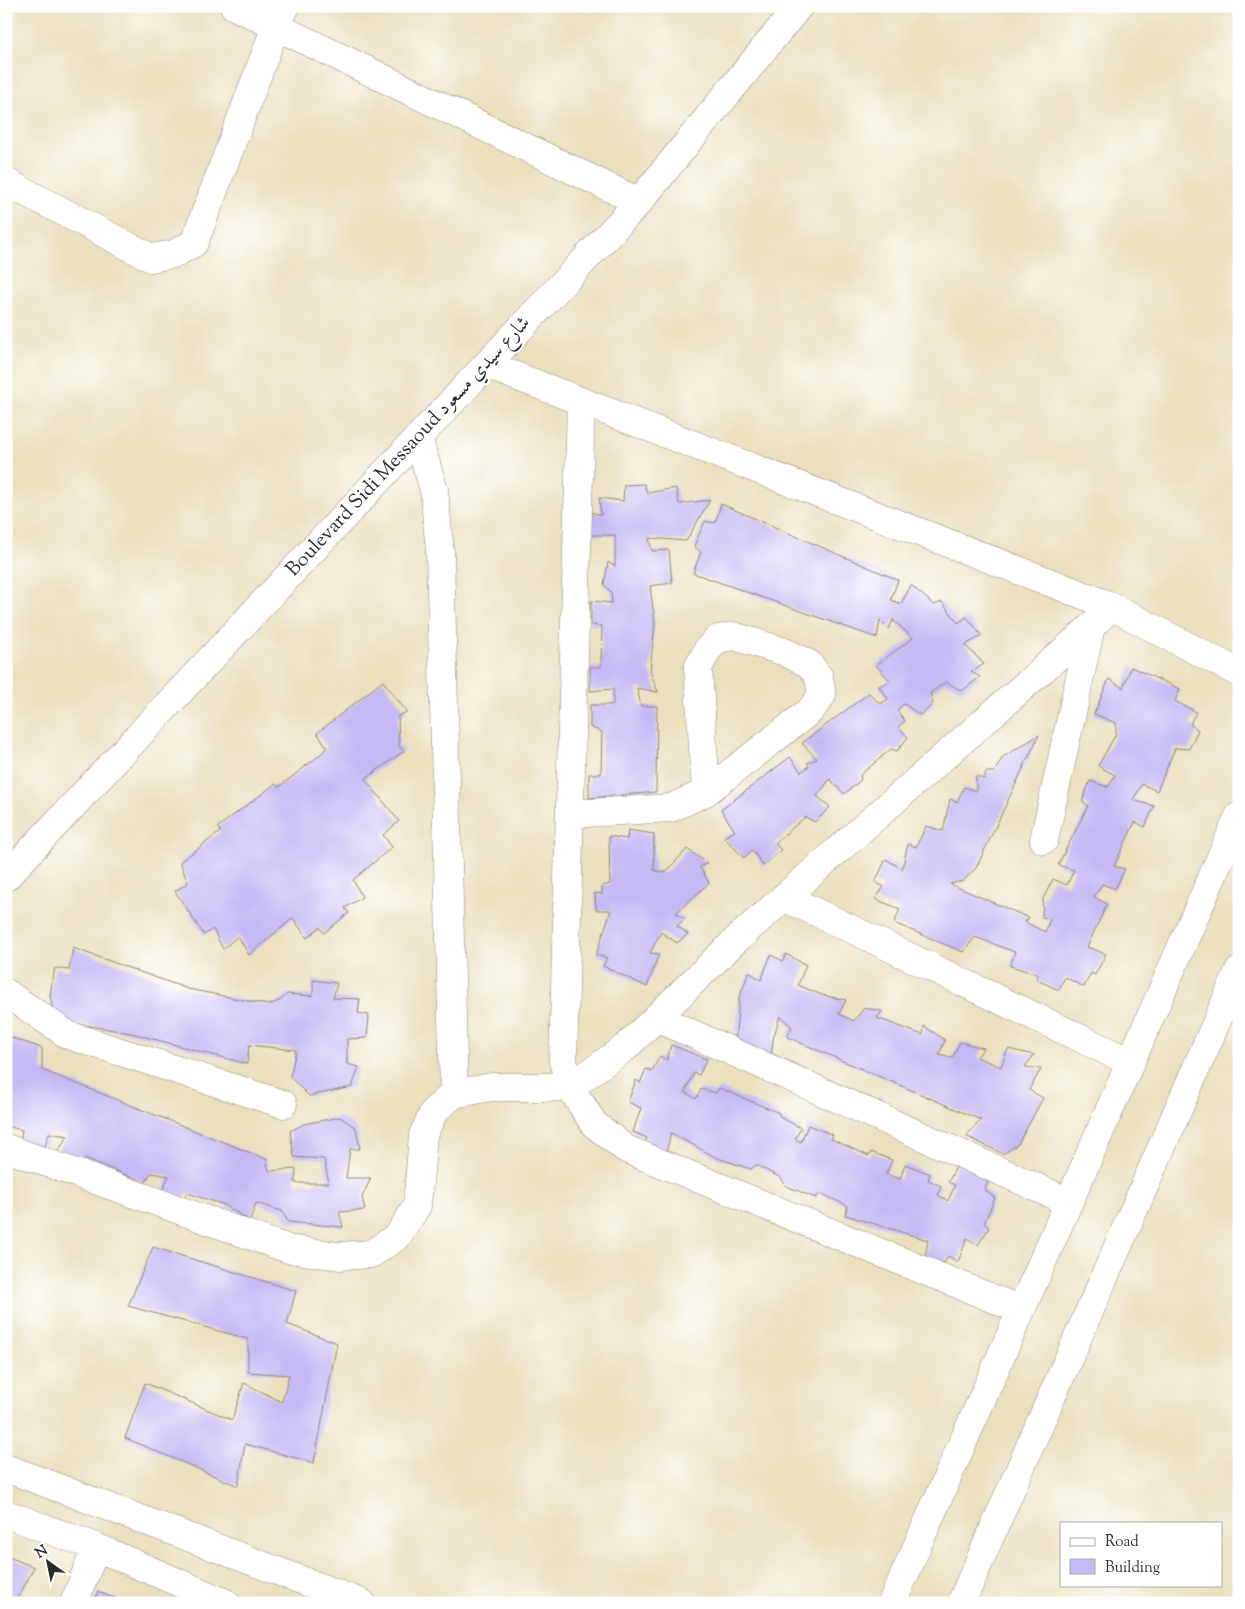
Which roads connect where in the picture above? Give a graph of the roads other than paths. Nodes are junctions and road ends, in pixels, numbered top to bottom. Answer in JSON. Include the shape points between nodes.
{"nodes":[{"id":1,"x":234,"y":6,"type":"edge"},
{"id":2,"x":799,"y":6,"type":"edge"},
{"id":3,"x":281,"y":16,"type":"edge"},
{"id":4,"x":6,"y":182,"type":"edge"},
{"id":5,"x":639,"y":202,"type":"junction"},
{"id":6,"x":487,"y":365,"type":"junction"},
{"id":7,"x":581,"y":402,"type":"junction"},
{"id":8,"x":418,"y":438,"type":"junction"},
{"id":9,"x":1111,"y":606,"type":"junction"},
{"id":10,"x":1091,"y":627,"type":"junction"},
{"id":11,"x":1239,"y":673,"type":"edge"},
{"id":12,"x":706,"y":792,"type":"junction"},
{"id":13,"x":570,"y":814,"type":"junction"},
{"id":14,"x":1239,"y":816,"type":"edge"},
{"id":15,"x":1044,"y":840,"type":"dead end"},
{"id":16,"x":6,"y":877,"type":"edge"},
{"id":17,"x":784,"y":897,"type":"junction"},
{"id":18,"x":1239,"y":971,"type":"edge"},
{"id":19,"x":6,"y":993,"type":"edge"},
{"id":20,"x":657,"y":1018,"type":"junction"},
{"id":21,"x":1130,"y":1062,"type":"junction"},
{"id":22,"x":570,"y":1087,"type":"junction"},
{"id":23,"x":454,"y":1094,"type":"junction"},
{"id":24,"x":283,"y":1104,"type":"dead end"},
{"id":25,"x":6,"y":1148,"type":"edge"},
{"id":26,"x":1069,"y":1202,"type":"junction"},
{"id":27,"x":1021,"y":1310,"type":"junction"},
{"id":28,"x":6,"y":1468,"type":"edge"},
{"id":29,"x":6,"y":1514,"type":"edge"},
{"id":30,"x":96,"y":1547,"type":"junction"},
{"id":31,"x":74,"y":1603,"type":"edge"},
{"id":32,"x":226,"y":1603,"type":"edge"},
{"id":33,"x":362,"y":1603,"type":"edge"},
{"id":34,"x":892,"y":1603,"type":"edge"},
{"id":35,"x":961,"y":1603,"type":"edge"}],
"edges":[{"from":1,"to":3,"type":"street"},
{"from":2,"to":5,"type":"street","name":"Boulevard Sidi Messaoud شارع سيدي مسعود"},
{"from":3,"to":4,"type":"street","via":[[194,243],[174,254],[151,258]]},
{"from":3,"to":5,"type":"street"},
{"from":5,"to":6,"type":"street","name":"Boulevard Sidi Messaoud شارع سيدي مسعود"},
{"from":6,"to":7,"type":"street"},
{"from":6,"to":8,"type":"street","name":"Boulevard Sidi Messaoud شارع سيدي مسعود"},
{"from":7,"to":9,"type":"street"},
{"from":7,"to":13,"type":"street"},
{"from":8,"to":16,"type":"street","name":"Boulevard Sidi Messaoud شارع سيدي مسعود"},
{"from":8,"to":23,"type":"street","via":[[434,490],[440,552]]},
{"from":9,"to":10,"type":"street"},
{"from":9,"to":11,"type":"street"},
{"from":10,"to":15,"type":"street"},
{"from":10,"to":17,"type":"street"},
{"from":12,"to":12,"type":"street","via":[[810,711],[822,696],[820,677],[809,664],[785,652],[734,636],[718,639],[708,649],[698,668]]},
{"from":12,"to":13,"type":"street","via":[[671,808]]},
{"from":13,"to":22,"type":"street","via":[[563,1061]]},
{"from":14,"to":21,"type":"street"},
{"from":17,"to":20,"type":"street"},
{"from":17,"to":21,"type":"street"},
{"from":18,"to":35,"type":"street"},
{"from":19,"to":24,"type":"street","via":[[68,1035]]},
{"from":20,"to":22,"type":"street","via":[[626,1047]]},
{"from":20,"to":26,"type":"street"},
{"from":21,"to":26,"type":"street"},
{"from":22,"to":23,"type":"street","via":[[491,1087]]},
{"from":22,"to":27,"type":"street","via":[[594,1124],[626,1149]]},
{"from":23,"to":25,"type":"street","via":[[434,1111],[423,1135],[417,1206],[398,1236],[371,1254],[339,1256],[288,1249]]},
{"from":26,"to":27,"type":"street"},
{"from":27,"to":34,"type":"street"},
{"from":28,"to":33,"type":"street"},
{"from":29,"to":30,"type":"street"},
{"from":30,"to":31,"type":"street"},
{"from":30,"to":32,"type":"street"}]}
